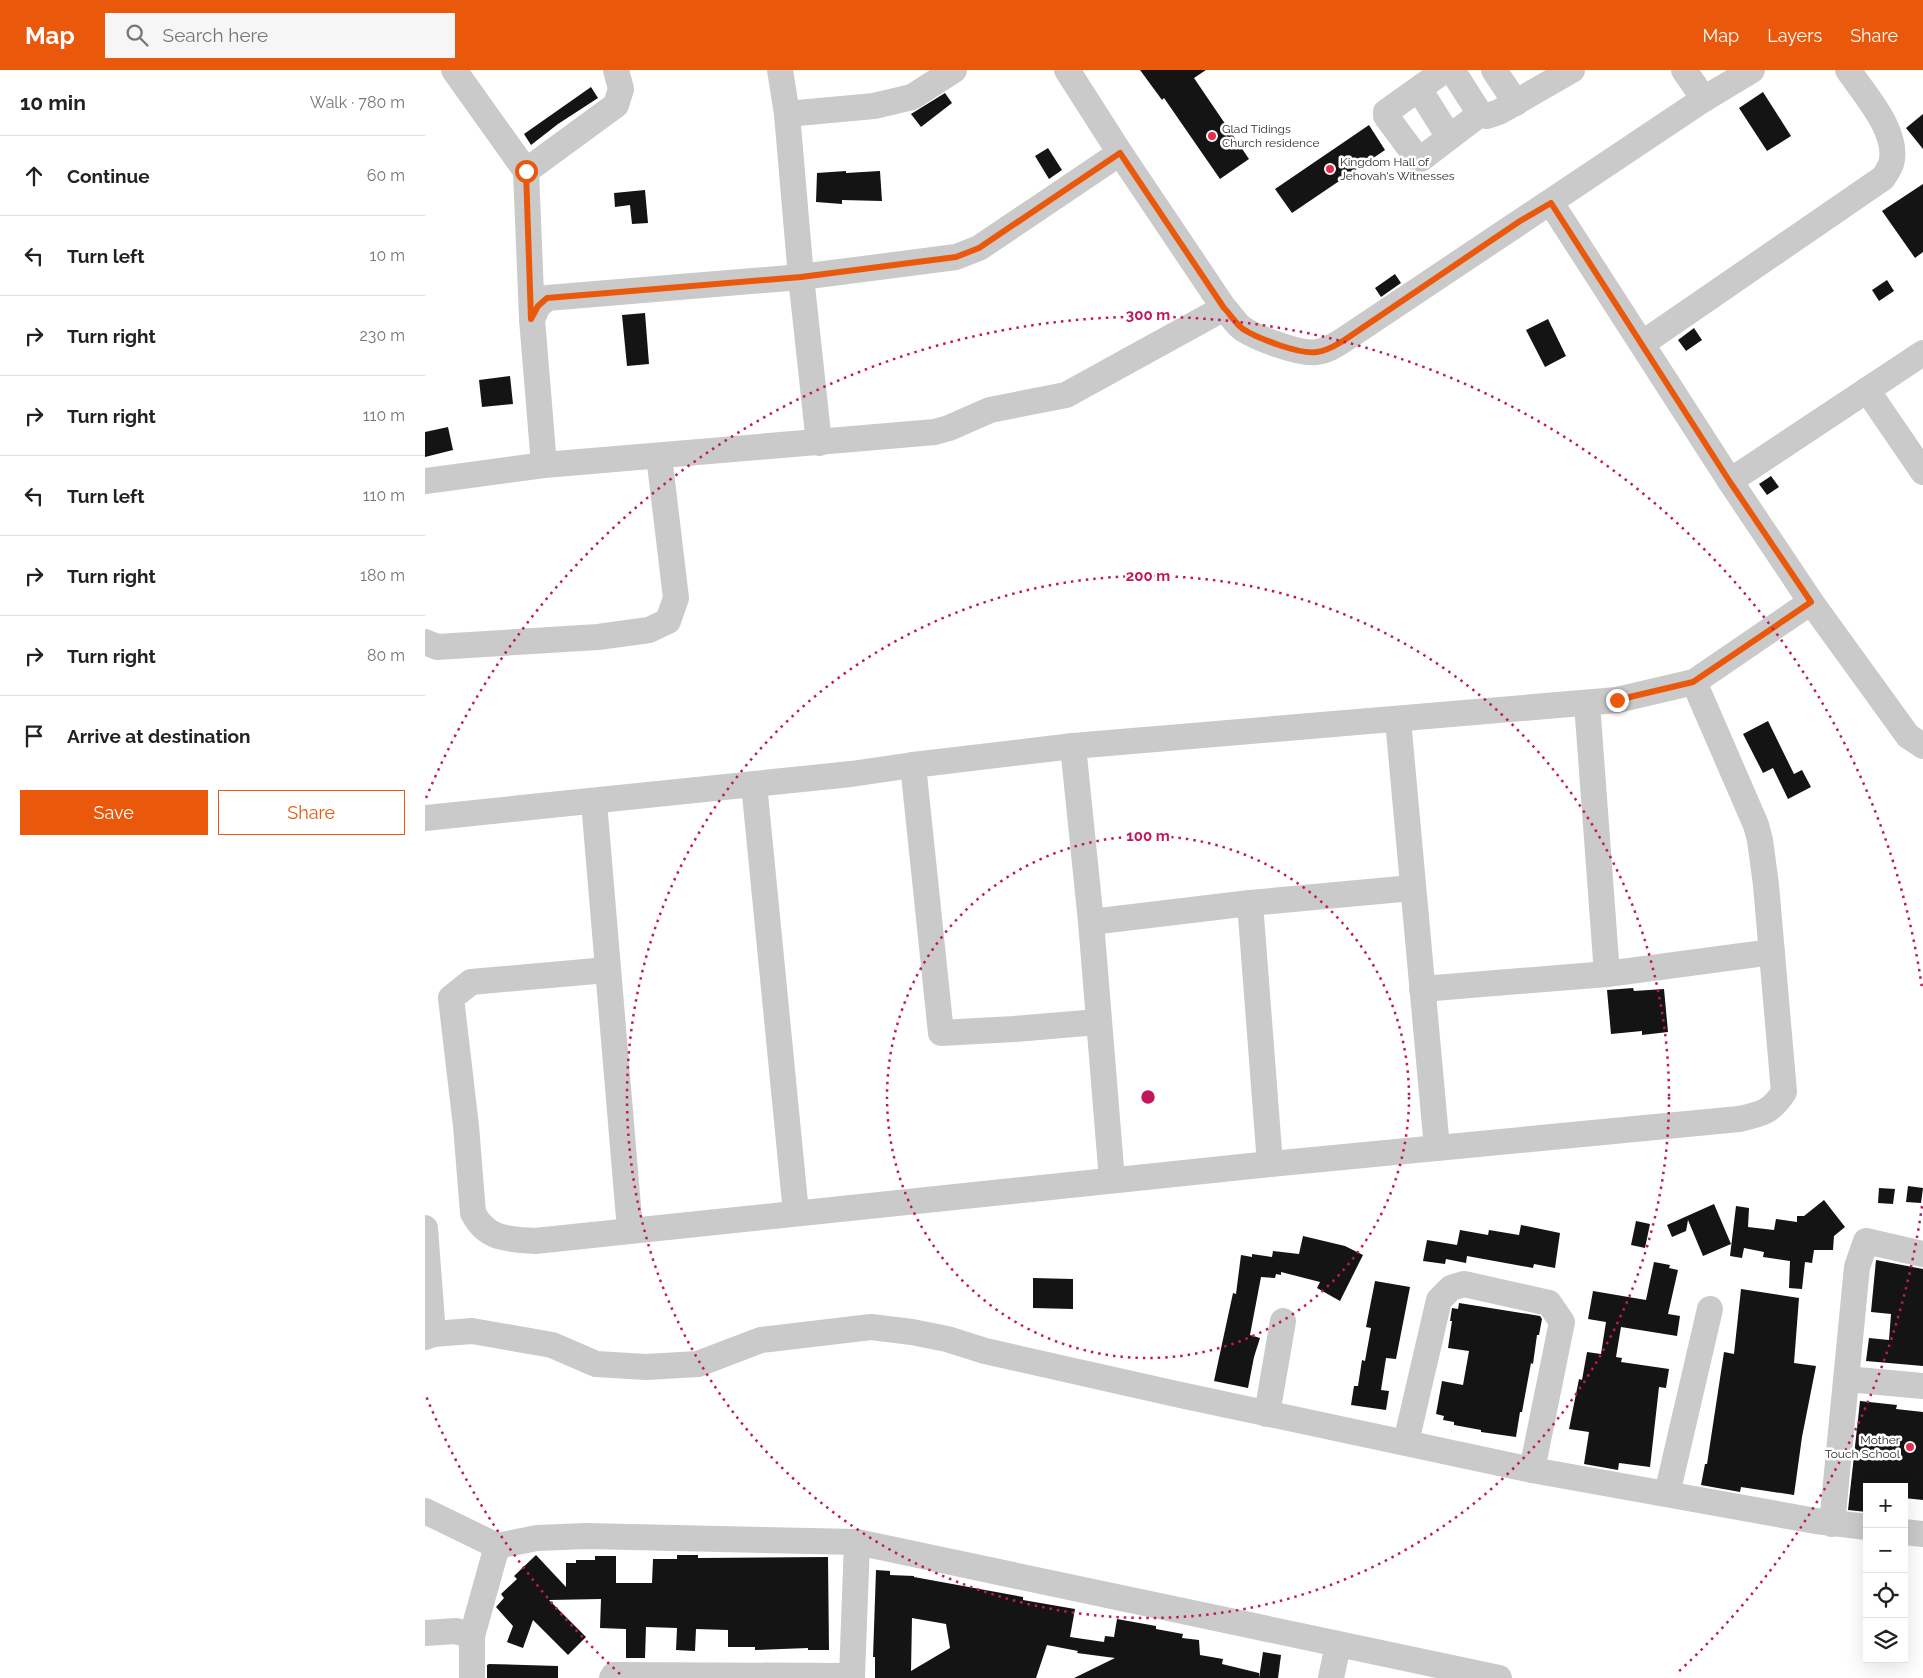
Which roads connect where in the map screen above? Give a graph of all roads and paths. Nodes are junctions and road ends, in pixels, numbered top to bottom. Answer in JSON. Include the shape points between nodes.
{"nodes":[{"id":1,"x":454,"y":70,"type":"edge"},
{"id":2,"x":616,"y":70,"type":"edge"},
{"id":3,"x":780,"y":70,"type":"edge"},
{"id":4,"x":954,"y":70,"type":"edge"},
{"id":5,"x":1445,"y":70,"type":"edge"},
{"id":6,"x":1494,"y":70,"type":"edge"},
{"id":7,"x":1572,"y":70,"type":"edge"},
{"id":8,"x":1684,"y":70,"type":"edge"},
{"id":9,"x":1753,"y":70,"type":"edge"},
{"id":10,"x":1848,"y":70,"type":"edge"},
{"id":11,"x":1074,"y":72,"type":"edge"},
{"id":12,"x":1419,"y":89,"type":"junction"},
{"id":13,"x":1704,"y":99,"type":"junction"},
{"id":14,"x":1517,"y":103,"type":"junction"},
{"id":15,"x":787,"y":114,"type":"junction"},
{"id":16,"x":1480,"y":114,"type":"junction"},
{"id":17,"x":1449,"y":137,"type":"junction"},
{"id":18,"x":1120,"y":153,"type":"junction"},
{"id":19,"x":526,"y":171,"type":"junction"},
{"id":20,"x":1551,"y":203,"type":"junction"},
{"id":21,"x":801,"y":277,"type":"junction"},
{"id":22,"x":1224,"y":308,"type":"junction"},
{"id":23,"x":531,"y":319,"type":"junction"},
{"id":24,"x":1643,"y":343,"type":"junction"},
{"id":25,"x":1923,"y":353,"type":"edge"},
{"id":26,"x":1867,"y":390,"type":"junction"},
{"id":27,"x":819,"y":443,"type":"junction"},
{"id":28,"x":659,"y":456,"type":"junction"},
{"id":29,"x":543,"y":465,"type":"junction"},
{"id":30,"x":1923,"y":472,"type":"edge"},
{"id":31,"x":425,"y":481,"type":"edge"},
{"id":32,"x":1730,"y":482,"type":"junction"},
{"id":33,"x":1811,"y":602,"type":"junction"},
{"id":34,"x":425,"y":642,"type":"edge"},
{"id":35,"x":1693,"y":682,"type":"junction"},
{"id":36,"x":1587,"y":702,"type":"junction"},
{"id":37,"x":1398,"y":720,"type":"junction"},
{"id":38,"x":1073,"y":746,"type":"junction"},
{"id":39,"x":1923,"y":746,"type":"edge"},
{"id":40,"x":913,"y":765,"type":"junction"},
{"id":41,"x":754,"y":784,"type":"junction"},
{"id":42,"x":594,"y":802,"type":"junction"},
{"id":43,"x":425,"y":818,"type":"edge"},
{"id":44,"x":1412,"y":888,"type":"junction"},
{"id":45,"x":1250,"y":903,"type":"junction"},
{"id":46,"x":1091,"y":922,"type":"junction"},
{"id":47,"x":1771,"y":952,"type":"junction"},
{"id":48,"x":607,"y":970,"type":"junction"},
{"id":49,"x":1607,"y":974,"type":"junction"},
{"id":50,"x":1422,"y":989,"type":"junction"},
{"id":51,"x":1098,"y":1022,"type":"junction"},
{"id":52,"x":1437,"y":1148,"type":"junction"},
{"id":53,"x":1271,"y":1164,"type":"junction"},
{"id":54,"x":1112,"y":1180,"type":"junction"},
{"id":55,"x":795,"y":1213,"type":"junction"},
{"id":56,"x":425,"y":1228,"type":"edge"},
{"id":57,"x":630,"y":1230,"type":"junction"},
{"id":58,"x":1923,"y":1254,"type":"edge"},
{"id":59,"x":1710,"y":1310,"type":"dead end"},
{"id":60,"x":1283,"y":1321,"type":"dead end"},
{"id":61,"x":429,"y":1335,"type":"edge"},
{"id":62,"x":1847,"y":1379,"type":"junction"},
{"id":63,"x":1923,"y":1386,"type":"edge"},
{"id":64,"x":1267,"y":1414,"type":"junction"},
{"id":65,"x":1406,"y":1442,"type":"junction"},
{"id":66,"x":1532,"y":1470,"type":"junction"},
{"id":67,"x":1667,"y":1494,"type":"junction"},
{"id":68,"x":425,"y":1510,"type":"edge"},
{"id":69,"x":1832,"y":1524,"type":"junction"},
{"id":70,"x":1863,"y":1528,"type":"edge"},
{"id":71,"x":1908,"y":1532,"type":"edge"},
{"id":72,"x":1923,"y":1534,"type":"edge"},
{"id":73,"x":857,"y":1542,"type":"junction"},
{"id":74,"x":497,"y":1546,"type":"junction"},
{"id":75,"x":425,"y":1633,"type":"edge"},
{"id":76,"x":472,"y":1636,"type":"junction"},
{"id":77,"x":1338,"y":1645,"type":"junction"},
{"id":78,"x":852,"y":1677,"type":"edge"},
{"id":79,"x":472,"y":1678,"type":"edge"},
{"id":80,"x":612,"y":1678,"type":"edge"},
{"id":81,"x":1331,"y":1678,"type":"edge"},
{"id":82,"x":1499,"y":1678,"type":"edge"}],
"edges":[{"from":1,"to":19,"type":"street"},
{"from":2,"to":19,"type":"street","via":[[621,89],[616,105]]},
{"from":3,"to":15,"type":"street"},
{"from":4,"to":15,"type":"street","via":[[912,96],[874,106]]},
{"from":5,"to":12,"type":"street"},
{"from":5,"to":16,"type":"street","via":[[1455,74]]},
{"from":6,"to":14,"type":"street"},
{"from":7,"to":14,"type":"street"},
{"from":8,"to":13,"type":"street"},
{"from":9,"to":13,"type":"street"},
{"from":10,"to":24,"type":"street","via":[[1884,122],[1890,137],[1891,165],[1883,178]]},
{"from":11,"to":18,"type":"street"},
{"from":12,"to":17,"type":"street"},
{"from":12,"to":17,"type":"street","via":[[1388,110],[1386,116],[1417,158],[1421,159]]},
{"from":13,"to":20,"type":"street"},
{"from":14,"to":16,"type":"street","via":[[1487,116]]},
{"from":15,"to":21,"type":"street"},
{"from":16,"to":17,"type":"street"},
{"from":18,"to":21,"type":"street","via":[[979,248],[956,257]]},
{"from":18,"to":22,"type":"street"},
{"from":19,"to":23,"type":"street"},
{"from":20,"to":22,"type":"street","via":[[1329,349],[1302,352],[1283,346],[1242,328]]},
{"from":20,"to":24,"type":"street"},
{"from":21,"to":23,"type":"street","via":[[547,298]]},
{"from":21,"to":27,"type":"street"},
{"from":22,"to":27,"type":"street","via":[[1066,395],[991,410],[935,432]]},
{"from":23,"to":29,"type":"street"},
{"from":24,"to":32,"type":"street"},
{"from":25,"to":26,"type":"street"},
{"from":26,"to":30,"type":"street"},
{"from":26,"to":32,"type":"street"},
{"from":27,"to":28,"type":"street"},
{"from":28,"to":29,"type":"street"},
{"from":28,"to":34,"type":"street","via":[[676,598],[668,622],[649,630],[597,637],[437,647]]},
{"from":29,"to":31,"type":"street"},
{"from":32,"to":33,"type":"street"},
{"from":33,"to":35,"type":"street"},
{"from":33,"to":39,"type":"street","via":[[1908,736]]},
{"from":35,"to":36,"type":"street","via":[[1617,700]]},
{"from":35,"to":47,"type":"street","via":[[1756,824],[1766,885]]},
{"from":36,"to":37,"type":"street"},
{"from":36,"to":49,"type":"street"},
{"from":37,"to":38,"type":"street"},
{"from":37,"to":44,"type":"street"},
{"from":38,"to":40,"type":"street"},
{"from":38,"to":46,"type":"street"},
{"from":40,"to":41,"type":"street"},
{"from":40,"to":51,"type":"street","via":[[941,1032]]},
{"from":41,"to":42,"type":"street"},
{"from":41,"to":55,"type":"street"},
{"from":42,"to":43,"type":"street"},
{"from":42,"to":48,"type":"street"},
{"from":44,"to":45,"type":"street"},
{"from":44,"to":50,"type":"street"},
{"from":45,"to":46,"type":"street"},
{"from":45,"to":53,"type":"street"},
{"from":46,"to":51,"type":"street"},
{"from":47,"to":49,"type":"street"},
{"from":47,"to":52,"type":"street","via":[[1784,1092],[1777,1104],[1764,1114]]},
{"from":48,"to":57,"type":"street"},
{"from":48,"to":57,"type":"street","via":[[471,982],[451,998],[467,1126],[473,1213],[479,1223],[490,1233],[507,1239],[535,1241]]},
{"from":49,"to":50,"type":"street"},
{"from":50,"to":52,"type":"street"},
{"from":51,"to":54,"type":"street"},
{"from":52,"to":53,"type":"street"},
{"from":53,"to":54,"type":"street"},
{"from":54,"to":55,"type":"street"},
{"from":55,"to":57,"type":"street"},
{"from":56,"to":61,"type":"street"},
{"from":58,"to":62,"type":"street","via":[[1866,1241],[1857,1267]]},
{"from":59,"to":67,"type":"street"},
{"from":60,"to":64,"type":"street"},
{"from":61,"to":64,"type":"street","via":[[472,1332],[552,1345],[596,1364],[647,1368],[698,1364],[761,1340],[871,1328],[947,1339],[985,1351]]},
{"from":62,"to":63,"type":"street"},
{"from":62,"to":69,"type":"street"},
{"from":64,"to":65,"type":"street"},
{"from":65,"to":66,"type":"street"},
{"from":65,"to":66,"type":"street","via":[[1439,1300],[1451,1288],[1464,1284],[1549,1303],[1562,1322]]},
{"from":66,"to":67,"type":"street"},
{"from":67,"to":69,"type":"street"},
{"from":68,"to":74,"type":"street"},
{"from":69,"to":70,"type":"street"},
{"from":71,"to":72,"type":"street"},
{"from":73,"to":74,"type":"street","via":[[586,1536],[537,1538]]},
{"from":73,"to":77,"type":"street"},
{"from":73,"to":78,"type":"street"},
{"from":74,"to":76,"type":"street"},
{"from":75,"to":76,"type":"street","via":[[457,1631]]},
{"from":76,"to":79,"type":"street"},
{"from":77,"to":81,"type":"street"},
{"from":77,"to":82,"type":"street"},
{"from":78,"to":80,"type":"street","via":[[614,1675]]}]}
